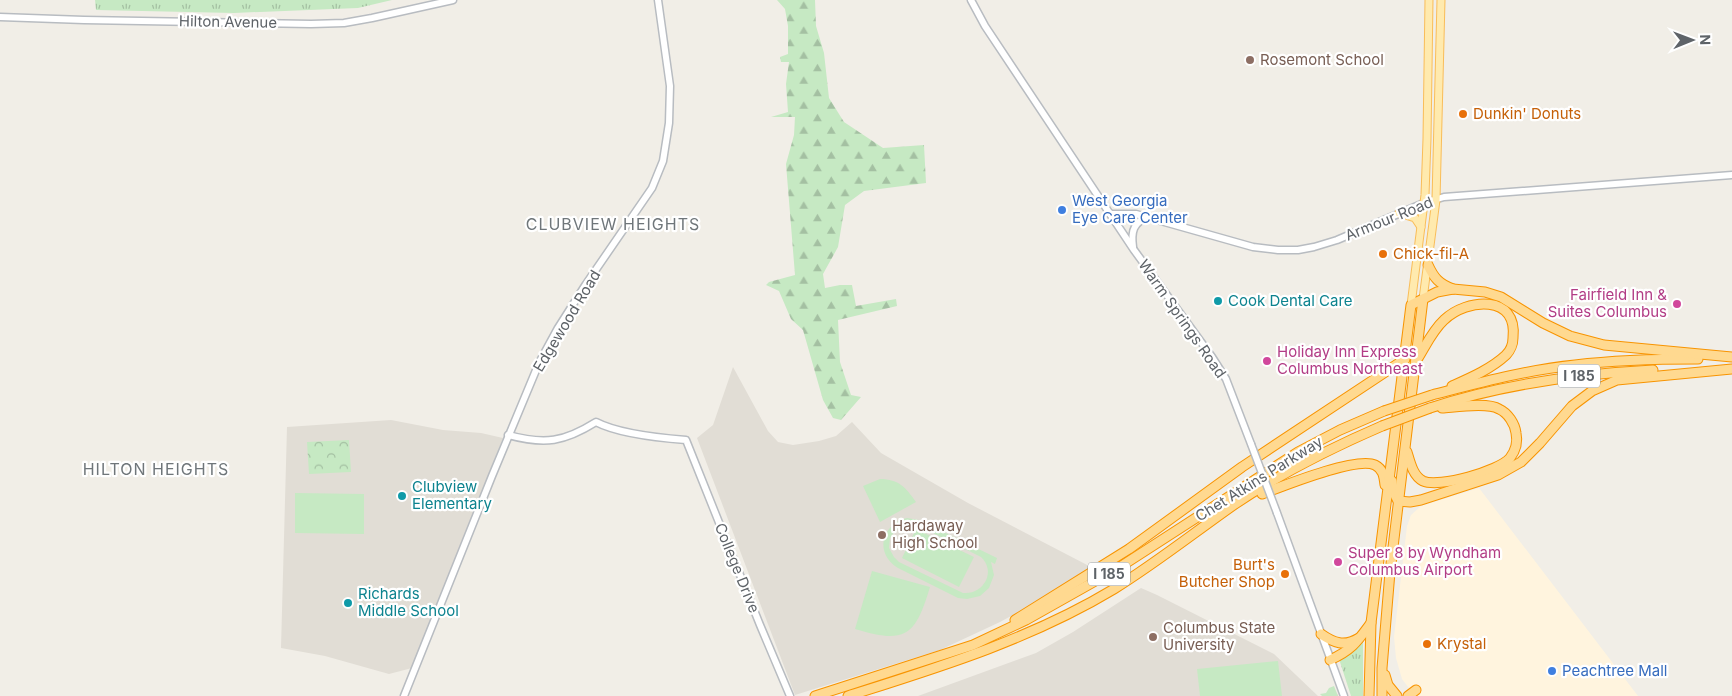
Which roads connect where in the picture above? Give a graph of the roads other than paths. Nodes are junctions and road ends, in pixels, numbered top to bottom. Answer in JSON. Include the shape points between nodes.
{"nodes":[{"id":1,"x":454,"y":0,"type":"edge"},
{"id":2,"x":658,"y":0,"type":"edge"},
{"id":3,"x":971,"y":0,"type":"edge"},
{"id":4,"x":1429,"y":0,"type":"edge"},
{"id":5,"x":1441,"y":0,"type":"edge"},
{"id":6,"x":0,"y":17,"type":"edge"},
{"id":7,"x":1732,"y":175,"type":"edge"},
{"id":8,"x":1436,"y":200,"type":"junction"},
{"id":9,"x":1424,"y":203,"type":"junction"},
{"id":10,"x":1399,"y":213,"type":"junction"},
{"id":11,"x":1110,"y":214,"type":"junction"},
{"id":12,"x":1148,"y":218,"type":"junction"},
{"id":13,"x":1421,"y":226,"type":"junction"},
{"id":14,"x":1134,"y":250,"type":"junction"},
{"id":15,"x":1428,"y":265,"type":"junction"},
{"id":16,"x":1453,"y":289,"type":"junction"},
{"id":17,"x":1423,"y":299,"type":"junction"},
{"id":18,"x":1411,"y":305,"type":"junction"},
{"id":19,"x":1405,"y":358,"type":"junction"},
{"id":20,"x":1732,"y":358,"type":"edge"},
{"id":21,"x":1416,"y":363,"type":"junction"},
{"id":22,"x":1732,"y":368,"type":"edge"},
{"id":23,"x":1432,"y":395,"type":"junction"},
{"id":24,"x":1430,"y":408,"type":"junction"},
{"id":25,"x":508,"y":435,"type":"junction"},
{"id":26,"x":1406,"y":448,"type":"junction"},
{"id":27,"x":1390,"y":468,"type":"junction"},
{"id":28,"x":1387,"y":494,"type":"junction"},
{"id":29,"x":1398,"y":501,"type":"junction"},
{"id":30,"x":1236,"y":504,"type":"junction"},
{"id":31,"x":1371,"y":623,"type":"junction"},
{"id":32,"x":1321,"y":634,"type":"junction"},
{"id":33,"x":1361,"y":637,"type":"junction"},
{"id":34,"x":1383,"y":656,"type":"junction"},
{"id":35,"x":937,"y":657,"type":"junction"},
{"id":36,"x":1330,"y":660,"type":"junction"},
{"id":37,"x":1416,"y":690,"type":"dead end"},
{"id":38,"x":404,"y":696,"type":"edge"},
{"id":39,"x":790,"y":696,"type":"edge"},
{"id":40,"x":815,"y":696,"type":"edge"},
{"id":41,"x":848,"y":696,"type":"edge"},
{"id":42,"x":1344,"y":696,"type":"edge"},
{"id":43,"x":1369,"y":696,"type":"edge"},
{"id":44,"x":1382,"y":696,"type":"edge"},
{"id":45,"x":1397,"y":696,"type":"edge"},
{"id":46,"x":1408,"y":696,"type":"edge"}],
"edges":[{"from":1,"to":6,"type":"street","name":"Hilton Avenue","via":[[344,23]]},
{"from":2,"to":25,"type":"street","name":"Edgewood Road","via":[[670,86],[663,161],[652,188],[558,328]]},
{"from":3,"to":11,"type":"street","name":"Warm Springs Road"},
{"from":4,"to":9,"type":"main road"},
{"from":5,"to":8,"type":"main road"},
{"from":7,"to":8,"type":"street","name":"Armour Road"},
{"from":8,"to":9,"type":"street","name":"Armour Road"},
{"from":8,"to":15,"type":"main road"},
{"from":9,"to":10,"type":"street","name":"Armour Road"},
{"from":9,"to":13,"type":"main road"},
{"from":10,"to":12,"type":"street","name":"Armour Road","via":[[1337,240],[1298,250],[1253,247]]},
{"from":10,"to":13,"type":"main road","via":[[1415,218]]},
{"from":11,"to":12,"type":"street","name":"Armour Road","via":[[1136,214]]},
{"from":11,"to":14,"type":"street","name":"Warm Springs Road"},
{"from":12,"to":14,"type":"street","via":[[1142,219],[1134,228]]},
{"from":13,"to":18,"type":"main road"},
{"from":14,"to":32,"type":"street","name":"Warm Springs Road","bridge":true,"via":[[1226,379]]},
{"from":15,"to":16,"type":"highway","via":[[1442,286]]},
{"from":15,"to":17,"type":"main road"},
{"from":16,"to":17,"type":"highway"},
{"from":16,"to":20,"type":"highway","via":[[1501,297],[1570,336],[1604,345]]},
{"from":17,"to":18,"type":"highway"},
{"from":17,"to":21,"type":"highway"},
{"from":18,"to":19,"type":"highway"},
{"from":19,"to":27,"type":"highway"},
{"from":19,"to":35,"type":"highway","via":[[1242,467],[1129,549],[1015,620]]},
{"from":20,"to":23,"type":"highway","name":"Chet Atkins Parkway","number":"I 185","via":[[1631,359],[1574,365],[1508,376]]},
{"from":21,"to":23,"type":"highway","via":[[1435,329],[1457,310],[1483,304],[1495,305],[1505,310],[1511,319],[1513,343],[1507,355]]},
{"from":21,"to":26,"type":"highway"},
{"from":22,"to":24,"type":"highway","name":"Chet Atkins Parkway","number":"I 185","via":[[1614,372],[1553,379],[1482,393]]},
{"from":22,"to":29,"type":"highway","via":[[1617,380],[1592,391],[1572,406],[1521,462],[1498,475],[1421,500]]},
{"from":23,"to":35,"type":"highway","name":"Chet Atkins Parkway","number":"I 185","bridge":true,"via":[[1384,411],[1298,452],[1060,602],[973,645]]},
{"from":24,"to":26,"type":"highway","via":[[1499,408],[1516,427],[1515,450],[1509,459],[1496,467],[1452,481],[1432,483],[1416,476]]},
{"from":24,"to":30,"type":"highway","name":"Chet Atkins Parkway","number":"I 185","bridge":true,"via":[[1382,426],[1307,462]]},
{"from":25,"to":38,"type":"street","name":"Edgewood Road"},
{"from":25,"to":39,"type":"street","name":"College Drive","via":[[533,441],[561,439],[596,422],[608,428],[686,440]]},
{"from":26,"to":29,"type":"highway"},
{"from":27,"to":28,"type":"highway"},
{"from":27,"to":29,"type":"highway","via":[[1392,489]]},
{"from":28,"to":30,"type":"highway","via":[[1383,471],[1366,462],[1300,480]]},
{"from":28,"to":31,"type":"highway"},
{"from":29,"to":34,"type":"highway"},
{"from":30,"to":41,"type":"highway","name":"Chet Atkins Parkway","number":"I 185","via":[[1134,576],[1056,622],[948,664]]},
{"from":31,"to":33,"type":"highway"},
{"from":31,"to":43,"type":"highway"},
{"from":32,"to":33,"type":"highway","via":[[1341,644]]},
{"from":32,"to":36,"type":"street","name":"Warm Springs Road"},
{"from":33,"to":36,"type":"highway","via":[[1346,652]]},
{"from":34,"to":44,"type":"highway"},
{"from":34,"to":45,"type":"highway","via":[[1388,685]]},
{"from":35,"to":40,"type":"highway","name":"Chet Atkins Parkway","number":"I 185"},
{"from":36,"to":42,"type":"street","name":"Warm Springs Road"},
{"from":37,"to":46,"type":"highway"}]}
